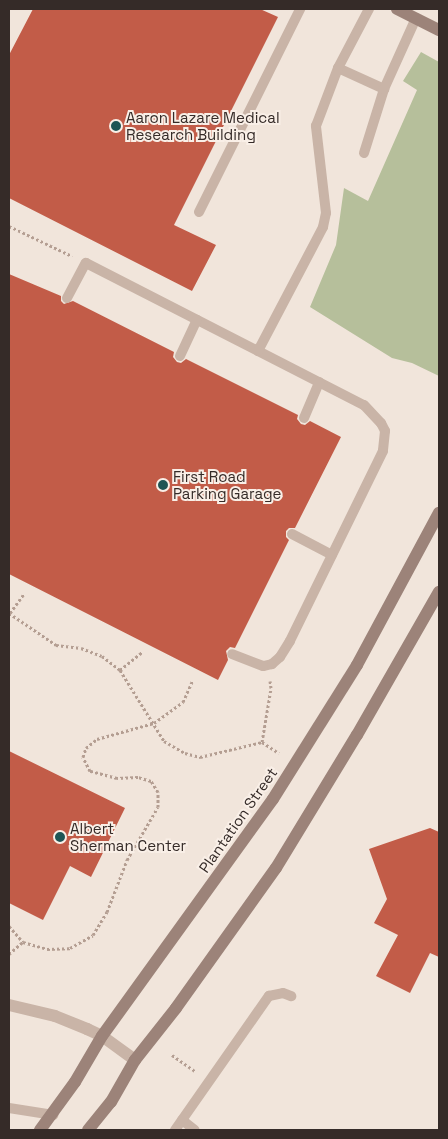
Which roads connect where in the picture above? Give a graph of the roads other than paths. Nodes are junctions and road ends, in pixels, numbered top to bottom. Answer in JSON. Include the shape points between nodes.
{"nodes":[{"id":1,"x":300,"y":9,"type":"edge"},
{"id":2,"x":369,"y":9,"type":"edge"},
{"id":3,"x":397,"y":9,"type":"edge"},
{"id":4,"x":416,"y":18,"type":"junction"},
{"id":5,"x":439,"y":30,"type":"edge"},
{"id":6,"x":338,"y":68,"type":"junction"},
{"id":7,"x":384,"y":89,"type":"junction"},
{"id":8,"x":364,"y":153,"type":"dead end"},
{"id":9,"x":199,"y":212,"type":"dead end"},
{"id":10,"x":67,"y":298,"type":"dead end"},
{"id":11,"x":197,"y":320,"type":"junction"},
{"id":12,"x":258,"y":351,"type":"junction"},
{"id":13,"x":180,"y":356,"type":"dead end"},
{"id":14,"x":318,"y":382,"type":"junction"},
{"id":15,"x":304,"y":418,"type":"dead end"},
{"id":16,"x":439,"y":513,"type":"edge"},
{"id":17,"x":292,"y":534,"type":"dead end"},
{"id":18,"x":332,"y":555,"type":"junction"},
{"id":19,"x":439,"y":592,"type":"edge"},
{"id":20,"x":232,"y":654,"type":"dead end"},
{"id":21,"x":291,"y":996,"type":"dead end"},
{"id":22,"x":9,"y":1005,"type":"edge"},
{"id":23,"x":102,"y":1036,"type":"junction"},
{"id":24,"x":135,"y":1060,"type":"junction"},
{"id":25,"x":9,"y":1108,"type":"edge"},
{"id":26,"x":53,"y":1115,"type":"junction"},
{"id":27,"x":182,"y":1120,"type":"junction"},
{"id":28,"x":40,"y":1130,"type":"edge"},
{"id":29,"x":88,"y":1130,"type":"edge"},
{"id":30,"x":175,"y":1130,"type":"edge"},
{"id":31,"x":195,"y":1130,"type":"edge"}],
"edges":[{"from":1,"to":9,"type":"lane"},
{"from":2,"to":6,"type":"lane"},
{"from":3,"to":4,"type":"main road"},
{"from":4,"to":5,"type":"main road"},
{"from":4,"to":7,"type":"lane"},
{"from":6,"to":7,"type":"lane"},
{"from":6,"to":12,"type":"lane","via":[[316,126],[326,213],[323,227]]},
{"from":7,"to":8,"type":"lane"},
{"from":10,"to":11,"type":"lane","via":[[86,263]]},
{"from":11,"to":12,"type":"lane"},
{"from":11,"to":13,"type":"lane"},
{"from":12,"to":14,"type":"lane"},
{"from":14,"to":15,"type":"lane"},
{"from":14,"to":18,"type":"lane","via":[[364,405],[381,423],[384,432],[383,451]]},
{"from":16,"to":23,"type":"main road","name":"Plantation Street","via":[[362,658],[277,792]]},
{"from":17,"to":18,"type":"lane"},
{"from":18,"to":20,"type":"lane","via":[[280,657],[267,665],[254,664]]},
{"from":19,"to":24,"type":"main road","via":[[276,868]]},
{"from":21,"to":27,"type":"lane","via":[[277,993],[269,996]]},
{"from":22,"to":23,"type":"street","via":[[55,1016]]},
{"from":23,"to":24,"type":"street"},
{"from":23,"to":26,"type":"main road","name":"Plantation Street"},
{"from":24,"to":29,"type":"main road","via":[[111,1102]]},
{"from":25,"to":26,"type":"lane"},
{"from":26,"to":28,"type":"main road","name":"Plantation Street"},
{"from":27,"to":30,"type":"lane"},
{"from":27,"to":31,"type":"lane"}]}
